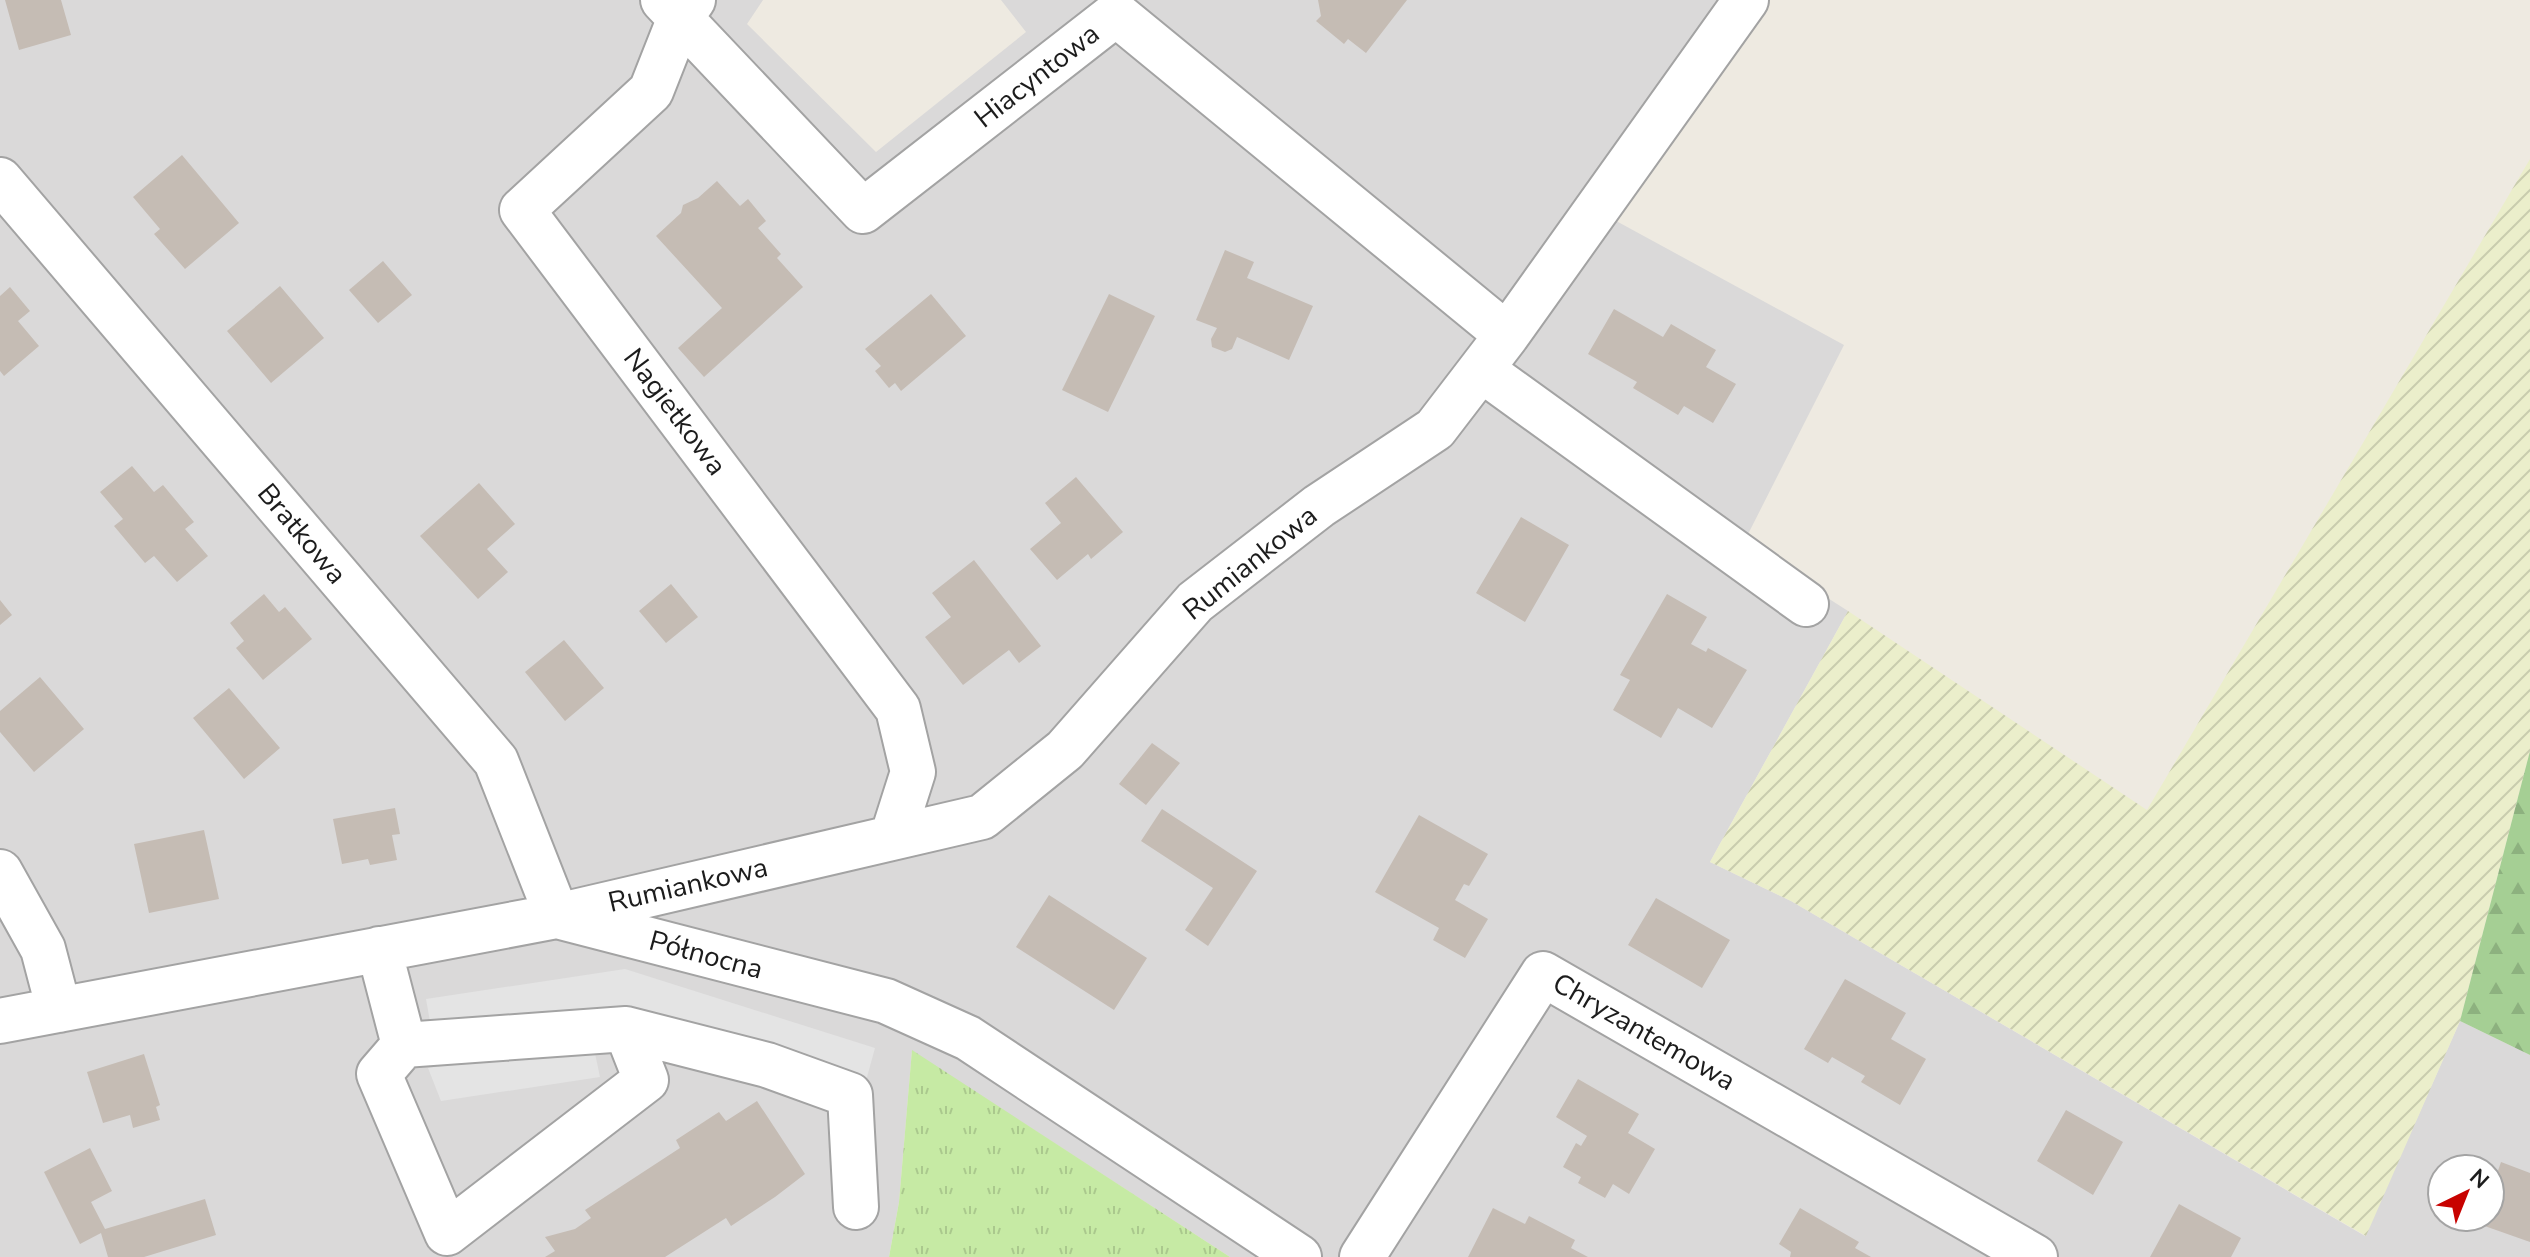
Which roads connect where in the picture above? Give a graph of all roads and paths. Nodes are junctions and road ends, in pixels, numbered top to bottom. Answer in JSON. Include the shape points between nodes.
{"nodes":[{"id":1,"x":1746,"y":0,"type":"edge"},
{"id":2,"x":678,"y":7,"type":"edge"},
{"id":3,"x":0,"y":180,"type":"edge"},
{"id":4,"x":1507,"y":335,"type":"junction"},
{"id":5,"x":1482,"y":370,"type":"junction"},
{"id":6,"x":1806,"y":604,"type":"dead end"},
{"id":7,"x":892,"y":838,"type":"junction"},
{"id":8,"x":0,"y":872,"type":"edge"},
{"id":9,"x":557,"y":916,"type":"junction"},
{"id":10,"x":379,"y":949,"type":"junction"},
{"id":11,"x":59,"y":1010,"type":"junction"},
{"id":12,"x":0,"y":1021,"type":"edge"},
{"id":13,"x":626,"y":1029,"type":"junction"},
{"id":14,"x":404,"y":1045,"type":"junction"},
{"id":15,"x":856,"y":1207,"type":"dead end"},
{"id":16,"x":1299,"y":1257,"type":"edge"},
{"id":17,"x":1362,"y":1257,"type":"edge"},
{"id":18,"x":2035,"y":1257,"type":"edge"}],
"edges":[{"from":1,"to":4,"type":"street","name":"Rumiankowa"},
{"from":2,"to":4,"type":"street","name":"Hiacyntowa","via":[[863,211],[1116,14]]},
{"from":2,"to":7,"type":"street","name":"Nagietkowa","via":[[651,91],[522,210],[898,709],[913,772]]},
{"from":3,"to":9,"type":"street","name":"Bratkowa","via":[[496,761]]},
{"from":4,"to":5,"type":"street","name":"Rumiankowa"},
{"from":5,"to":6,"type":"street"},
{"from":5,"to":7,"type":"street","name":"Rumiankowa","via":[[1435,429],[1319,506],[1195,602],[1065,750],[982,817]]},
{"from":7,"to":9,"type":"street","name":"Rumiankowa"},
{"from":8,"to":11,"type":"street","via":[[43,949]]},
{"from":9,"to":10,"type":"street","name":"Północna"},
{"from":9,"to":16,"type":"street","name":"Północna","via":[[886,1001],[968,1038]]},
{"from":10,"to":11,"type":"street","name":"Północna"},
{"from":10,"to":14,"type":"street"},
{"from":11,"to":12,"type":"street","name":"Północna"},
{"from":13,"to":14,"type":"street"},
{"from":13,"to":14,"type":"street","via":[[646,1080],[447,1233],[379,1074]]},
{"from":13,"to":15,"type":"street","via":[[767,1065],[850,1095]]},
{"from":17,"to":18,"type":"street","name":"Chryzantemowa","via":[[1543,974]]}]}
